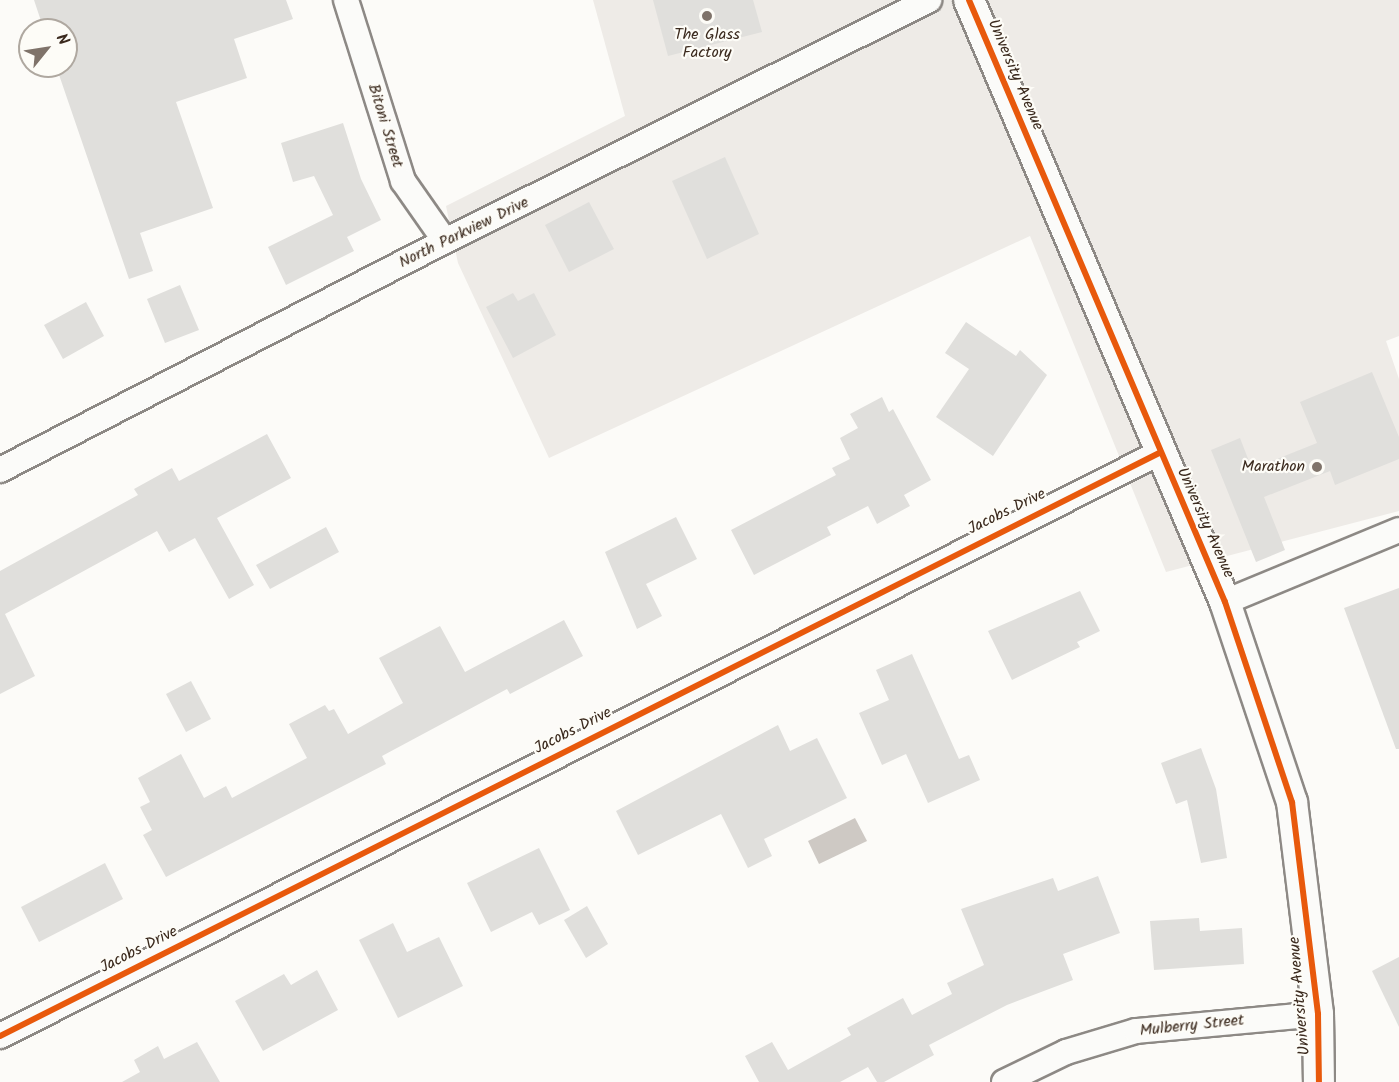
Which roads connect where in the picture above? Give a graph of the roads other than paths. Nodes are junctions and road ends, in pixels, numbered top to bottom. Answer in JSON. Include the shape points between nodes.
{"nodes":[{"id":1,"x":346,"y":0,"type":"edge"},
{"id":2,"x":929,"y":0,"type":"edge"},
{"id":3,"x":969,"y":0,"type":"edge"},
{"id":4,"x":445,"y":241,"type":"junction"},
{"id":5,"x":1159,"y":453,"type":"junction"},
{"id":6,"x":0,"y":471,"type":"edge"},
{"id":7,"x":1399,"y":530,"type":"edge"},
{"id":8,"x":1225,"y":602,"type":"junction"},
{"id":9,"x":1318,"y":1014,"type":"junction"},
{"id":10,"x":0,"y":1036,"type":"edge"},
{"id":11,"x":1004,"y":1082,"type":"edge"},
{"id":12,"x":1319,"y":1082,"type":"edge"}],
"edges":[{"from":1,"to":4,"type":"street","name":"Bitoni Street","via":[[403,181]]},
{"from":2,"to":4,"type":"street","name":"North Parkview Drive"},
{"from":3,"to":5,"type":"street","name":"University Avenue"},
{"from":4,"to":6,"type":"street","name":"North Parkview Drive"},
{"from":5,"to":8,"type":"street","name":"University Avenue"},
{"from":5,"to":10,"type":"street","name":"Jacobs Drive"},
{"from":7,"to":8,"type":"street"},
{"from":8,"to":9,"type":"street","name":"University Avenue","via":[[1292,802]]},
{"from":9,"to":11,"type":"street","name":"Mulberry Street","via":[[1136,1031],[1066,1052]]},
{"from":9,"to":12,"type":"street","name":"University Avenue"}]}
